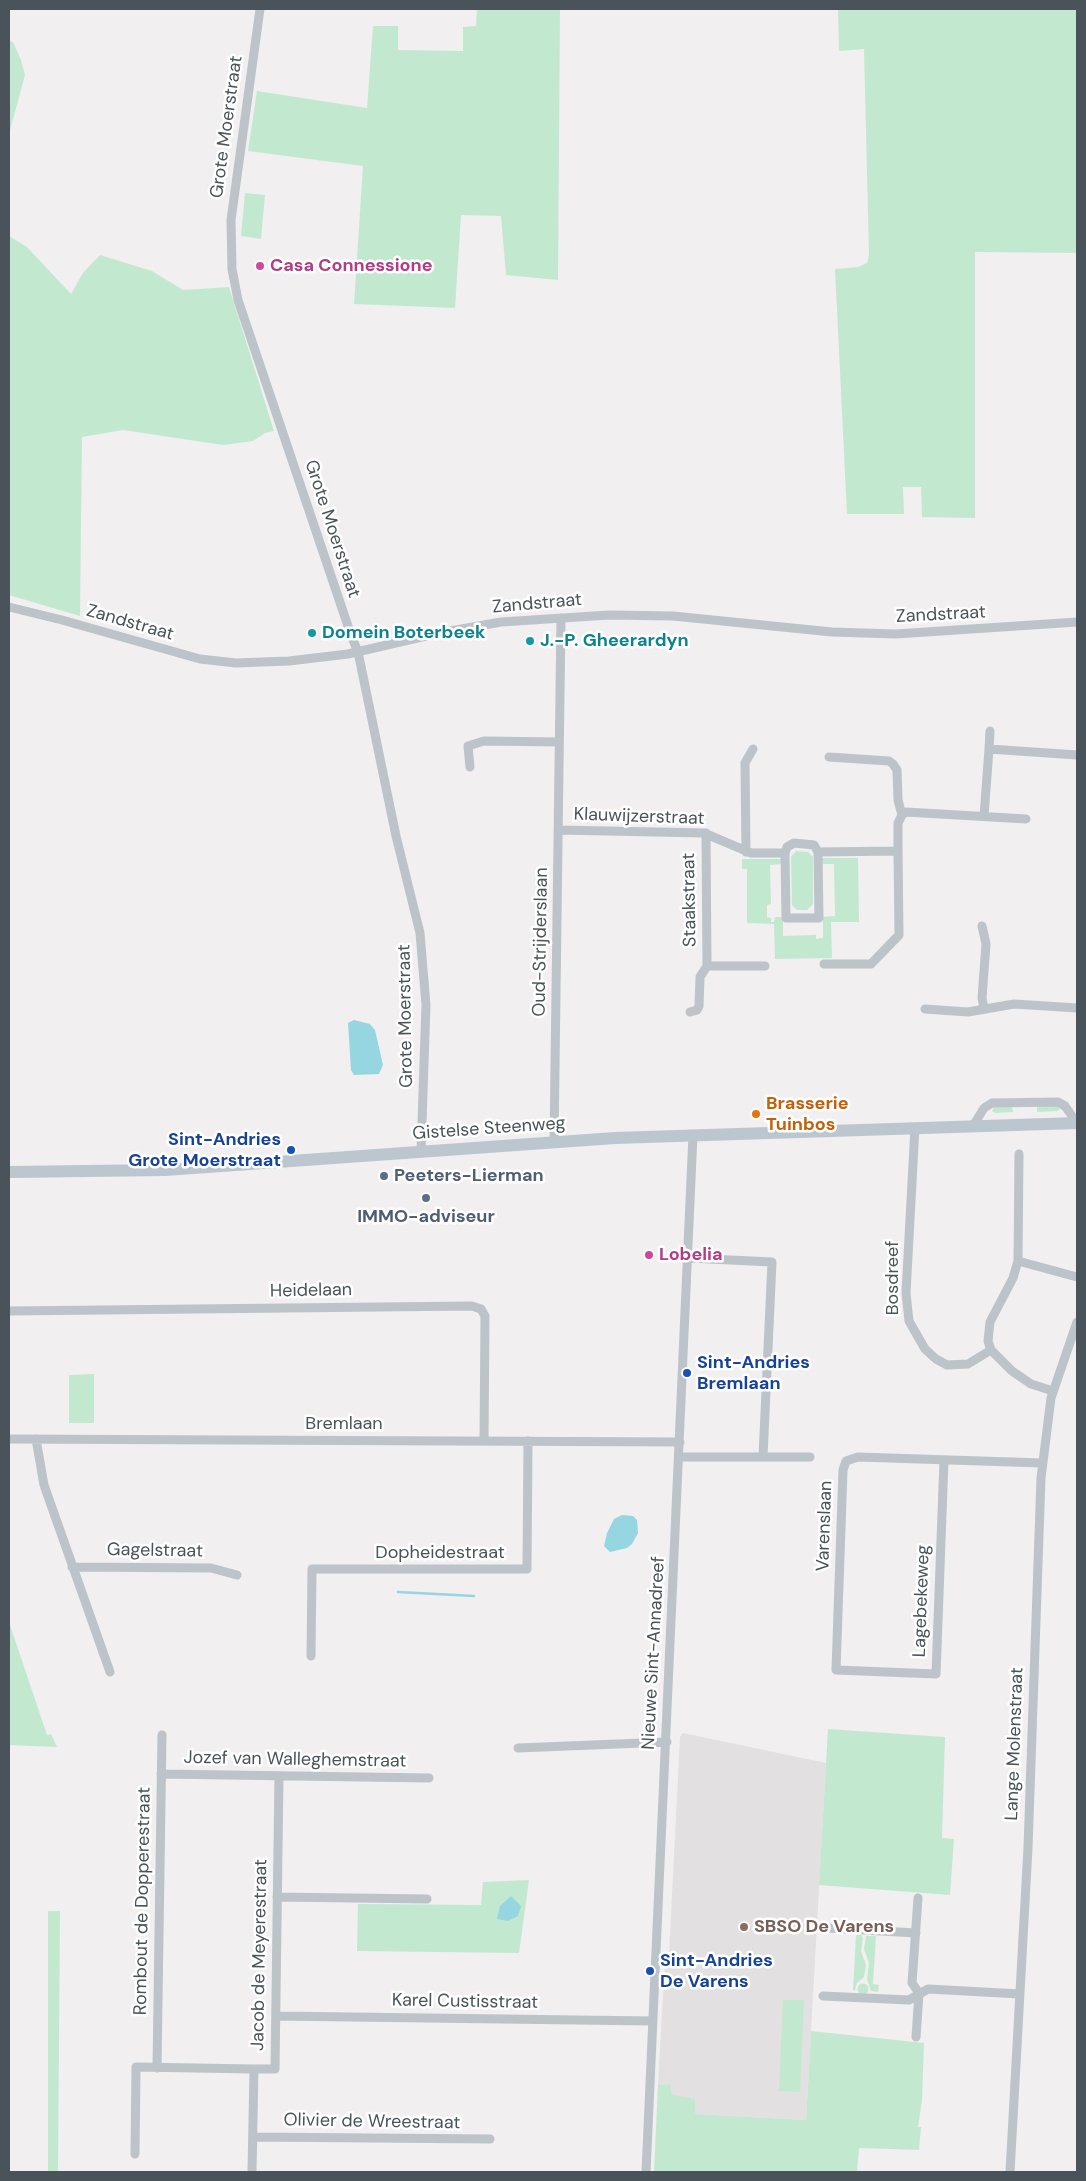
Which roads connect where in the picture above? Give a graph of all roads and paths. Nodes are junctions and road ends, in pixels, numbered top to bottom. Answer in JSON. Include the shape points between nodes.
{"nodes":[{"id":1,"x":260,"y":9,"type":"edge"},
{"id":2,"x":9,"y":607,"type":"edge"},
{"id":3,"x":561,"y":618,"type":"junction"},
{"id":4,"x":1077,"y":622,"type":"edge"},
{"id":5,"x":358,"y":652,"type":"junction"},
{"id":6,"x":990,"y":731,"type":"dead end"},
{"id":7,"x":559,"y":742,"type":"junction"},
{"id":8,"x":753,"y":749,"type":"dead end"},
{"id":9,"x":989,"y":749,"type":"junction"},
{"id":10,"x":1077,"y":755,"type":"edge"},
{"id":11,"x":829,"y":757,"type":"dead end"},
{"id":12,"x":470,"y":766,"type":"dead end"},
{"id":13,"x":902,"y":815,"type":"junction"},
{"id":14,"x":984,"y":816,"type":"junction"},
{"id":15,"x":1026,"y":819,"type":"dead end"},
{"id":16,"x":558,"y":830,"type":"junction"},
{"id":17,"x":706,"y":834,"type":"junction"},
{"id":18,"x":898,"y":851,"type":"junction"},
{"id":19,"x":746,"y":852,"type":"junction"},
{"id":20,"x":818,"y":852,"type":"junction"},
{"id":21,"x":785,"y":853,"type":"junction"},
{"id":22,"x":982,"y":926,"type":"dead end"},
{"id":23,"x":824,"y":964,"type":"dead end"},
{"id":24,"x":707,"y":966,"type":"junction"},
{"id":25,"x":765,"y":966,"type":"dead end"},
{"id":26,"x":1077,"y":1008,"type":"edge"},
{"id":27,"x":984,"y":1009,"type":"junction"},
{"id":28,"x":925,"y":1010,"type":"dead end"},
{"id":29,"x":690,"y":1012,"type":"dead end"},
{"id":30,"x":1077,"y":1123,"type":"edge"},
{"id":31,"x":973,"y":1126,"type":"junction"},
{"id":32,"x":915,"y":1127,"type":"junction"},
{"id":33,"x":693,"y":1135,"type":"junction"},
{"id":34,"x":554,"y":1142,"type":"junction"},
{"id":35,"x":422,"y":1151,"type":"junction"},
{"id":36,"x":1019,"y":1154,"type":"dead end"},
{"id":37,"x":9,"y":1172,"type":"edge"},
{"id":38,"x":689,"y":1258,"type":"junction"},
{"id":39,"x":1018,"y":1261,"type":"junction"},
{"id":40,"x":1077,"y":1277,"type":"edge"},
{"id":41,"x":9,"y":1311,"type":"edge"},
{"id":42,"x":1077,"y":1322,"type":"edge"},
{"id":43,"x":991,"y":1350,"type":"junction"},
{"id":44,"x":1053,"y":1391,"type":"junction"},
{"id":45,"x":9,"y":1439,"type":"edge"},
{"id":46,"x":36,"y":1439,"type":"junction"},
{"id":47,"x":484,"y":1441,"type":"junction"},
{"id":48,"x":528,"y":1441,"type":"junction"},
{"id":49,"x":680,"y":1442,"type":"junction"},
{"id":50,"x":764,"y":1456,"type":"junction"},
{"id":51,"x":679,"y":1457,"type":"junction"},
{"id":52,"x":810,"y":1457,"type":"dead end"},
{"id":53,"x":944,"y":1460,"type":"junction"},
{"id":54,"x":1042,"y":1463,"type":"junction"},
{"id":55,"x":72,"y":1567,"type":"junction"},
{"id":56,"x":238,"y":1575,"type":"dead end"},
{"id":57,"x":311,"y":1656,"type":"dead end"},
{"id":58,"x":836,"y":1670,"type":"joint"},
{"id":59,"x":110,"y":1672,"type":"dead end"},
{"id":60,"x":162,"y":1736,"type":"dead end"},
{"id":61,"x":666,"y":1742,"type":"junction"},
{"id":62,"x":518,"y":1748,"type":"dead end"},
{"id":63,"x":161,"y":1774,"type":"junction"},
{"id":64,"x":279,"y":1776,"type":"junction"},
{"id":65,"x":429,"y":1778,"type":"dead end"},
{"id":66,"x":277,"y":1897,"type":"junction"},
{"id":67,"x":918,"y":1898,"type":"dead end"},
{"id":68,"x":428,"y":1899,"type":"dead end"},
{"id":69,"x":828,"y":1928,"type":"dead end"},
{"id":70,"x":916,"y":1933,"type":"junction"},
{"id":71,"x":919,"y":1993,"type":"junction"},
{"id":72,"x":1020,"y":1994,"type":"junction"},
{"id":73,"x":823,"y":1996,"type":"dead end"},
{"id":74,"x":276,"y":2016,"type":"junction"},
{"id":75,"x":653,"y":2021,"type":"junction"},
{"id":76,"x":916,"y":2037,"type":"dead end"},
{"id":77,"x":157,"y":2068,"type":"junction"},
{"id":78,"x":254,"y":2069,"type":"junction"},
{"id":79,"x":253,"y":2136,"type":"junction"},
{"id":80,"x":490,"y":2139,"type":"dead end"},
{"id":81,"x":135,"y":2154,"type":"dead end"},
{"id":82,"x":252,"y":2172,"type":"edge"},
{"id":83,"x":646,"y":2172,"type":"edge"},
{"id":84,"x":1010,"y":2172,"type":"edge"}],
"edges":[{"from":1,"to":5,"type":"street","name":"Grote Moerstraat","via":[[231,220],[232,269],[238,300]]},
{"from":2,"to":5,"type":"street","name":"Zandstraat","via":[[214,662],[289,661]]},
{"from":3,"to":4,"type":"street","name":"Zandstraat","via":[[673,616],[832,632],[896,634]]},
{"from":3,"to":5,"type":"street","name":"Zandstraat","via":[[476,626]]},
{"from":3,"to":7,"type":"street","name":"Oud-Strijderslaan"},
{"from":5,"to":35,"type":"street","name":"Grote Moerstraat","via":[[422,947],[426,1012]]},
{"from":6,"to":9,"type":"street"},
{"from":7,"to":12,"type":"street","via":[[484,741],[468,746]]},
{"from":7,"to":16,"type":"street","name":"Oud-Strijderslaan"},
{"from":8,"to":19,"type":"street","via":[[746,763]]},
{"from":9,"to":10,"type":"street"},
{"from":9,"to":14,"type":"street"},
{"from":11,"to":13,"type":"street","via":[[889,761],[893,764],[897,770]]},
{"from":13,"to":14,"type":"street","via":[[911,811]]},
{"from":13,"to":18,"type":"street","via":[[898,823]]},
{"from":14,"to":15,"type":"street"},
{"from":16,"to":17,"type":"street","name":"Klauwijzerstraat"},
{"from":16,"to":34,"type":"street","name":"Oud-Strijderslaan"},
{"from":17,"to":19,"type":"street","name":"Klauwijzerstraat"},
{"from":17,"to":24,"type":"street","name":"Staakstraat"},
{"from":18,"to":20,"type":"street","name":"Klauwijzerstraat"},
{"from":18,"to":23,"type":"street","via":[[899,935],[871,964]]},
{"from":19,"to":21,"type":"street","name":"Klauwijzerstraat"},
{"from":20,"to":21,"type":"street","name":"Klauwijzerstraat","via":[[814,845],[794,843],[787,847]]},
{"from":20,"to":21,"type":"street","via":[[820,918],[786,918]]},
{"from":22,"to":27,"type":"street","via":[[986,944]]},
{"from":24,"to":25,"type":"street","name":"Staakstraat"},
{"from":24,"to":29,"type":"street","name":"Staakstraat","via":[[700,977],[699,1006]]},
{"from":26,"to":27,"type":"street","via":[[1014,1004]]},
{"from":27,"to":28,"type":"street","via":[[968,1012]]},
{"from":30,"to":31,"type":"main road","name":"Gistelse Steenweg"},
{"from":30,"to":31,"type":"street","name":"Gistelse Steenweg","via":[[1065,1106],[1058,1102],[992,1103]]},
{"from":31,"to":32,"type":"main road","name":"Gistelse Steenweg"},
{"from":32,"to":33,"type":"main road","name":"Gistelse Steenweg"},
{"from":32,"to":43,"type":"street","name":"Bosdreef","via":[[906,1293],[909,1321],[925,1349],[947,1365],[968,1364]]},
{"from":33,"to":34,"type":"main road","name":"Gistelse Steenweg"},
{"from":33,"to":38,"type":"street","name":"Nieuwe Sint-Annadreef"},
{"from":34,"to":35,"type":"main road","name":"Gistelse Steenweg"},
{"from":35,"to":37,"type":"main road","name":"Gistelse Steenweg","via":[[165,1170]]},
{"from":36,"to":39,"type":"street"},
{"from":38,"to":49,"type":"street","name":"Nieuwe Sint-Annadreef"},
{"from":38,"to":50,"type":"street","via":[[772,1262]]},
{"from":39,"to":40,"type":"street"},
{"from":39,"to":43,"type":"street","via":[[1013,1278],[990,1322]]},
{"from":41,"to":47,"type":"street","name":"Heidelaan","via":[[472,1306],[481,1309],[485,1316]]},
{"from":42,"to":44,"type":"street","name":"Lange Molenstraat"},
{"from":43,"to":44,"type":"street","via":[[1023,1379]]},
{"from":44,"to":54,"type":"street","name":"Lange Molenstraat"},
{"from":45,"to":46,"type":"street","name":"Bremlaan"},
{"from":46,"to":47,"type":"street","name":"Bremlaan"},
{"from":46,"to":55,"type":"street","via":[[44,1485]]},
{"from":47,"to":48,"type":"street","name":"Bremlaan"},
{"from":48,"to":49,"type":"street","name":"Bremlaan"},
{"from":48,"to":57,"type":"street","name":"Dopheidestraat","via":[[527,1570],[312,1568]]},
{"from":49,"to":51,"type":"street","name":"Nieuwe Sint-Annadreef"},
{"from":50,"to":51,"type":"street"},
{"from":50,"to":52,"type":"street"},
{"from":51,"to":61,"type":"street","name":"Nieuwe Sint-Annadreef"},
{"from":53,"to":54,"type":"street","name":"Varenslaan"},
{"from":53,"to":58,"type":"street","name":"Varenslaan","via":[[858,1457],[846,1461],[843,1470]]},
{"from":53,"to":58,"type":"street","name":"Lagebekeweg","via":[[936,1674]]},
{"from":54,"to":72,"type":"street","name":"Lange Molenstraat"},
{"from":55,"to":56,"type":"street","name":"Gagelstraat","via":[[211,1568]]},
{"from":55,"to":59,"type":"street"},
{"from":60,"to":63,"type":"street","name":"Rombout de Dopperestraat"},
{"from":61,"to":62,"type":"street"},
{"from":61,"to":75,"type":"street","name":"Nieuwe Sint-Annadreef"},
{"from":63,"to":64,"type":"street","name":"Jozef van Walleghemstraat"},
{"from":63,"to":77,"type":"street","name":"Rombout de Dopperestraat"},
{"from":64,"to":65,"type":"street","name":"Jozef van Walleghemstraat"},
{"from":64,"to":66,"type":"street","name":"Jacob de Meyerestraat"},
{"from":66,"to":68,"type":"street"},
{"from":66,"to":74,"type":"street","name":"Jacob de Meyerestraat"},
{"from":67,"to":70,"type":"street"},
{"from":69,"to":70,"type":"street"},
{"from":70,"to":71,"type":"street","via":[[912,1983]]},
{"from":71,"to":72,"type":"street","via":[[928,1989]]},
{"from":71,"to":73,"type":"street","via":[[908,2000]]},
{"from":71,"to":76,"type":"street"},
{"from":72,"to":84,"type":"street","name":"Lange Molenstraat"},
{"from":74,"to":75,"type":"street","name":"Karel Custisstraat"},
{"from":74,"to":78,"type":"street","name":"Jacob de Meyerestraat","via":[[275,2069]]},
{"from":75,"to":83,"type":"street","name":"Nieuwe Sint-Annadreef"},
{"from":77,"to":78,"type":"street"},
{"from":77,"to":81,"type":"street","via":[[136,2067]]},
{"from":78,"to":79,"type":"street","name":"Jacob de Meyerestraat"},
{"from":79,"to":80,"type":"street","name":"Olivier de Wreestraat"},
{"from":79,"to":82,"type":"street","name":"Jacob de Meyerestraat"}]}
